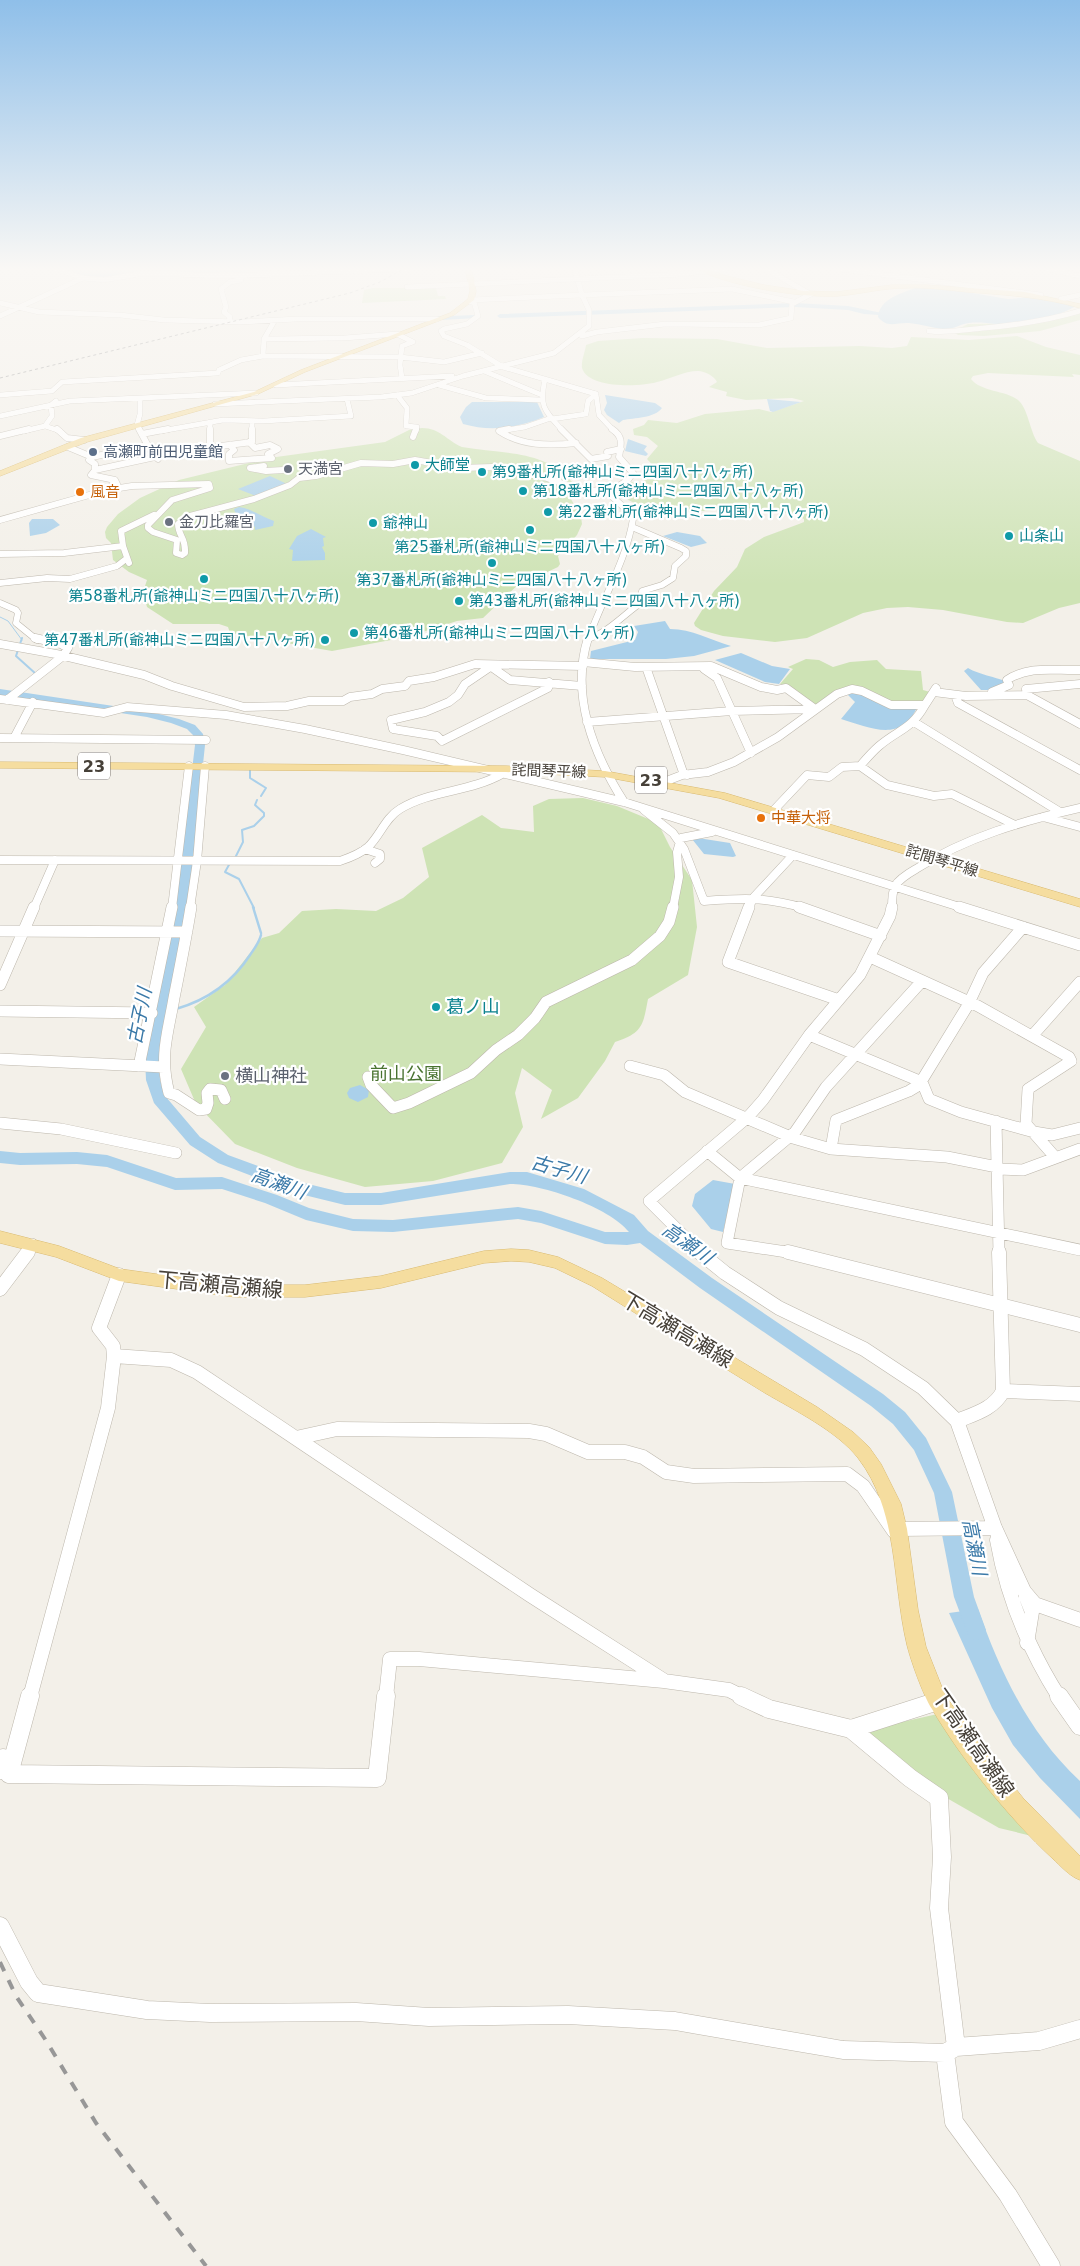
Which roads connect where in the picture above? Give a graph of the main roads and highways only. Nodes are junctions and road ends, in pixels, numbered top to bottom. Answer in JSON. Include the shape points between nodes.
{"nodes":[{"id":1,"x":300,"y":373,"type":"edge"},
{"id":2,"x":0,"y":474,"type":"edge"},
{"id":3,"x":0,"y":765,"type":"edge"},
{"id":4,"x":1080,"y":903,"type":"edge"},
{"id":5,"x":0,"y":1237,"type":"edge"},
{"id":6,"x":1080,"y":1870,"type":"edge"}],
"edges":[{"from":1,"to":2,"type":"main road","via":[[256,393],[84,440]]},
{"from":3,"to":4,"type":"main road","name":"詫間琴平線","number":"23","via":[[556,770],[605,774],[664,782],[721,795]]},
{"from":5,"to":6,"type":"main road","name":"下高瀬高瀬線","via":[[32,1244],[119,1275],[193,1286],[269,1292],[381,1282],[511,1254],[558,1263],[597,1282],[811,1412],[863,1452],[892,1504],[917,1647],[938,1701],[1016,1805]]}]}
